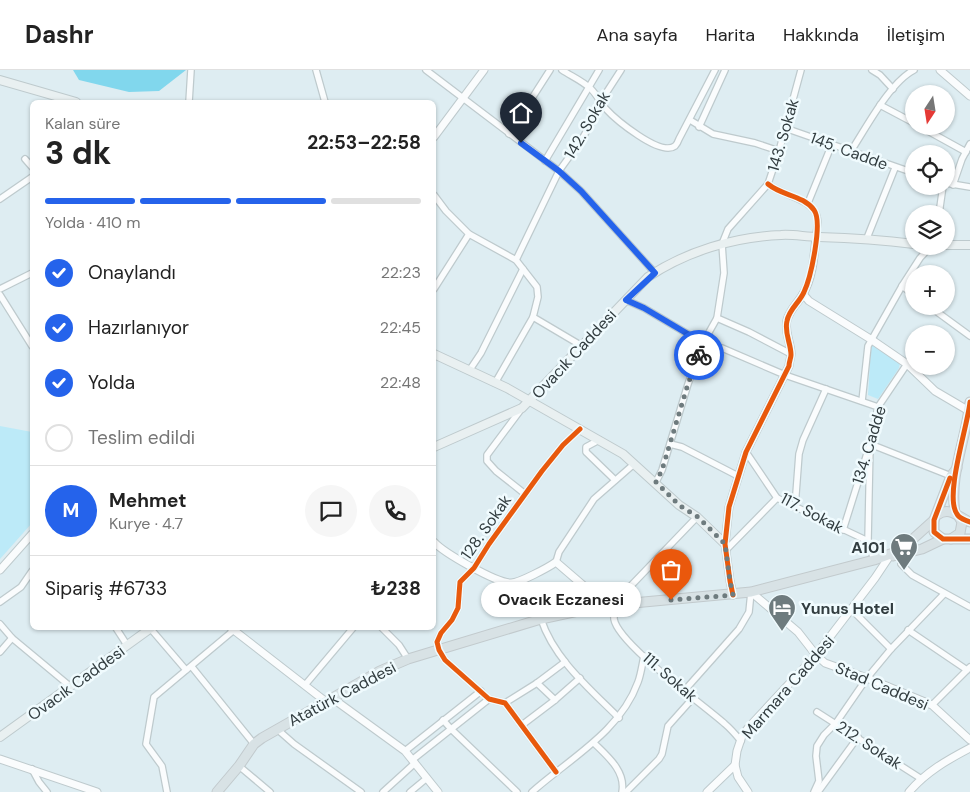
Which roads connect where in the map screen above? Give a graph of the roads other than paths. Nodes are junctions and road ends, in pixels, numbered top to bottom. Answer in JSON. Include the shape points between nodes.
{"nodes":[{"id":1,"x":191,"y":70,"type":"edge"},
{"id":2,"x":316,"y":70,"type":"edge"},
{"id":3,"x":426,"y":70,"type":"edge"},
{"id":4,"x":484,"y":70,"type":"edge"},
{"id":5,"x":550,"y":70,"type":"edge"},
{"id":6,"x":562,"y":70,"type":"edge"},
{"id":7,"x":599,"y":70,"type":"edge"},
{"id":8,"x":621,"y":70,"type":"edge"},
{"id":9,"x":715,"y":70,"type":"edge"},
{"id":10,"x":725,"y":70,"type":"edge"},
{"id":11,"x":800,"y":70,"type":"edge"},
{"id":12,"x":872,"y":70,"type":"edge"},
{"id":13,"x":914,"y":70,"type":"edge"},
{"id":14,"x":940,"y":70,"type":"edge"},
{"id":15,"x":0,"y":80,"type":"edge"},
{"id":16,"x":589,"y":87,"type":"junction"},
{"id":17,"x":893,"y":89,"type":"junction"},
{"id":18,"x":970,"y":96,"type":"edge"},
{"id":19,"x":464,"y":99,"type":"junction"},
{"id":20,"x":69,"y":100,"type":"edge"},
{"id":21,"x":189,"y":100,"type":"edge"},
{"id":22,"x":324,"y":100,"type":"edge"},
{"id":23,"x":601,"y":101,"type":"junction"},
{"id":24,"x":880,"y":105,"type":"junction"},
{"id":25,"x":905,"y":118,"type":"edge"},
{"id":26,"x":690,"y":120,"type":"junction"},
{"id":27,"x":699,"y":127,"type":"junction"},
{"id":28,"x":785,"y":128,"type":"junction"},
{"id":29,"x":509,"y":134,"type":"junction"},
{"id":30,"x":436,"y":135,"type":"edge"},
{"id":31,"x":935,"y":135,"type":"edge"},
{"id":32,"x":832,"y":144,"type":"junction"},
{"id":33,"x":970,"y":144,"type":"edge"},
{"id":34,"x":779,"y":151,"type":"junction"},
{"id":35,"x":850,"y":151,"type":"junction"},
{"id":36,"x":966,"y":152,"type":"junction"},
{"id":37,"x":25,"y":159,"type":"dead end"},
{"id":38,"x":545,"y":161,"type":"junction"},
{"id":39,"x":30,"y":165,"type":"edge"},
{"id":40,"x":895,"y":168,"type":"junction"},
{"id":41,"x":559,"y":171,"type":"junction"},
{"id":42,"x":905,"y":171,"type":"edge"},
{"id":43,"x":30,"y":178,"type":"edge"},
{"id":44,"x":955,"y":180,"type":"edge"},
{"id":45,"x":768,"y":184,"type":"junction"},
{"id":46,"x":955,"y":185,"type":"edge"},
{"id":47,"x":970,"y":187,"type":"edge"},
{"id":48,"x":436,"y":198,"type":"edge"},
{"id":49,"x":0,"y":199,"type":"edge"},
{"id":50,"x":808,"y":203,"type":"junction"},
{"id":51,"x":469,"y":234,"type":"junction"},
{"id":52,"x":816,"y":237,"type":"junction"},
{"id":53,"x":867,"y":238,"type":"junction"},
{"id":54,"x":905,"y":243,"type":"edge"},
{"id":55,"x":722,"y":244,"type":"junction"},
{"id":56,"x":955,"y":245,"type":"edge"},
{"id":57,"x":970,"y":245,"type":"edge"},
{"id":58,"x":923,"y":255,"type":"edge"},
{"id":59,"x":516,"y":260,"type":"junction"},
{"id":60,"x":523,"y":269,"type":"junction"},
{"id":61,"x":655,"y":273,"type":"junction"},
{"id":62,"x":30,"y":274,"type":"edge"},
{"id":63,"x":436,"y":284,"type":"edge"},
{"id":64,"x":902,"y":286,"type":"junction"},
{"id":65,"x":905,"y":288,"type":"edge"},
{"id":66,"x":0,"y":289,"type":"edge"},
{"id":67,"x":803,"y":294,"type":"junction"},
{"id":68,"x":0,"y":295,"type":"edge"},
{"id":69,"x":626,"y":300,"type":"junction"},
{"id":70,"x":941,"y":315,"type":"edge"},
{"id":71,"x":533,"y":317,"type":"junction"},
{"id":72,"x":717,"y":318,"type":"junction"},
{"id":73,"x":970,"y":336,"type":"edge"},
{"id":74,"x":872,"y":340,"type":"junction"},
{"id":75,"x":30,"y":343,"type":"edge"},
{"id":76,"x":703,"y":343,"type":"junction"},
{"id":77,"x":582,"y":346,"type":"junction"},
{"id":78,"x":722,"y":348,"type":"dead end"},
{"id":79,"x":791,"y":354,"type":"junction"},
{"id":80,"x":436,"y":355,"type":"edge"},
{"id":81,"x":905,"y":363,"type":"edge"},
{"id":82,"x":905,"y":367,"type":"edge"},
{"id":83,"x":469,"y":371,"type":"junction"},
{"id":84,"x":785,"y":375,"type":"junction"},
{"id":85,"x":918,"y":375,"type":"edge"},
{"id":86,"x":495,"y":383,"type":"junction"},
{"id":87,"x":826,"y":389,"type":"junction"},
{"id":88,"x":862,"y":401,"type":"junction"},
{"id":89,"x":530,"y":402,"type":"junction"},
{"id":90,"x":878,"y":407,"type":"junction"},
{"id":91,"x":522,"y":408,"type":"junction"},
{"id":92,"x":970,"y":408,"type":"edge"},
{"id":93,"x":580,"y":429,"type":"junction"},
{"id":94,"x":599,"y":440,"type":"junction"},
{"id":95,"x":670,"y":444,"type":"junction"},
{"id":96,"x":870,"y":444,"type":"junction"},
{"id":97,"x":436,"y":446,"type":"edge"},
{"id":98,"x":746,"y":452,"type":"junction"},
{"id":99,"x":634,"y":464,"type":"junction"},
{"id":100,"x":954,"y":472,"type":"junction"},
{"id":101,"x":738,"y":476,"type":"junction"},
{"id":102,"x":615,"y":480,"type":"junction"},
{"id":103,"x":656,"y":482,"type":"junction"},
{"id":104,"x":525,"y":494,"type":"junction"},
{"id":105,"x":777,"y":498,"type":"junction"},
{"id":106,"x":794,"y":507,"type":"junction"},
{"id":107,"x":958,"y":515,"type":"junction"},
{"id":108,"x":698,"y":517,"type":"junction"},
{"id":109,"x":935,"y":518,"type":"junction"},
{"id":110,"x":970,"y":522,"type":"edge"},
{"id":111,"x":843,"y":530,"type":"junction"},
{"id":112,"x":30,"y":536,"type":"edge"},
{"id":113,"x":947,"y":539,"type":"junction"},
{"id":114,"x":970,"y":539,"type":"edge"},
{"id":115,"x":868,"y":542,"type":"junction"},
{"id":116,"x":436,"y":547,"type":"edge"},
{"id":117,"x":725,"y":547,"type":"junction"},
{"id":118,"x":903,"y":554,"type":"junction"},
{"id":119,"x":889,"y":557,"type":"junction"},
{"id":120,"x":874,"y":560,"type":"junction"},
{"id":121,"x":556,"y":562,"type":"junction"},
{"id":122,"x":474,"y":568,"type":"junction"},
{"id":123,"x":0,"y":570,"type":"edge"},
{"id":124,"x":30,"y":575,"type":"edge"},
{"id":125,"x":751,"y":592,"type":"junction"},
{"id":126,"x":944,"y":594,"type":"junction"},
{"id":127,"x":733,"y":595,"type":"junction"},
{"id":128,"x":0,"y":602,"type":"edge"},
{"id":129,"x":614,"y":605,"type":"junction"},
{"id":130,"x":969,"y":605,"type":"edge"},
{"id":131,"x":601,"y":606,"type":"junction"},
{"id":132,"x":852,"y":610,"type":"junction"},
{"id":133,"x":541,"y":620,"type":"junction"},
{"id":134,"x":0,"y":624,"type":"edge"},
{"id":135,"x":117,"y":630,"type":"edge"},
{"id":136,"x":147,"y":630,"type":"edge"},
{"id":137,"x":152,"y":630,"type":"edge"},
{"id":138,"x":231,"y":630,"type":"edge"},
{"id":139,"x":233,"y":630,"type":"edge"},
{"id":140,"x":351,"y":630,"type":"edge"},
{"id":141,"x":384,"y":630,"type":"edge"},
{"id":142,"x":908,"y":630,"type":"junction"},
{"id":143,"x":12,"y":638,"type":"junction"},
{"id":144,"x":127,"y":645,"type":"junction"},
{"id":145,"x":891,"y":649,"type":"junction"},
{"id":146,"x":439,"y":650,"type":"junction"},
{"id":147,"x":0,"y":652,"type":"edge"},
{"id":148,"x":816,"y":655,"type":"junction"},
{"id":149,"x":644,"y":656,"type":"junction"},
{"id":150,"x":408,"y":659,"type":"junction"},
{"id":151,"x":565,"y":662,"type":"junction"},
{"id":152,"x":189,"y":668,"type":"junction"},
{"id":153,"x":968,"y":668,"type":"edge"},
{"id":154,"x":580,"y":678,"type":"junction"},
{"id":155,"x":867,"y":678,"type":"junction"},
{"id":156,"x":537,"y":683,"type":"junction"},
{"id":157,"x":305,"y":684,"type":"junction"},
{"id":158,"x":70,"y":687,"type":"junction"},
{"id":159,"x":481,"y":691,"type":"junction"},
{"id":160,"x":684,"y":691,"type":"junction"},
{"id":161,"x":693,"y":698,"type":"junction"},
{"id":162,"x":329,"y":699,"type":"junction"},
{"id":163,"x":489,"y":699,"type":"junction"},
{"id":164,"x":555,"y":700,"type":"junction"},
{"id":165,"x":506,"y":703,"type":"junction"},
{"id":166,"x":932,"y":705,"type":"junction"},
{"id":167,"x":816,"y":712,"type":"dead end"},
{"id":168,"x":619,"y":718,"type":"junction"},
{"id":169,"x":443,"y":720,"type":"junction"},
{"id":170,"x":836,"y":723,"type":"junction"},
{"id":171,"x":522,"y":725,"type":"junction"},
{"id":172,"x":277,"y":729,"type":"junction"},
{"id":173,"x":450,"y":729,"type":"junction"},
{"id":174,"x":0,"y":737,"type":"edge"},
{"id":175,"x":858,"y":737,"type":"junction"},
{"id":176,"x":970,"y":740,"type":"edge"},
{"id":177,"x":741,"y":741,"type":"junction"},
{"id":178,"x":594,"y":743,"type":"junction"},
{"id":179,"x":254,"y":744,"type":"junction"},
{"id":180,"x":970,"y":748,"type":"edge"},
{"id":181,"x":405,"y":751,"type":"junction"},
{"id":182,"x":0,"y":759,"type":"edge"},
{"id":183,"x":414,"y":761,"type":"junction"},
{"id":184,"x":735,"y":765,"type":"junction"},
{"id":185,"x":239,"y":766,"type":"junction"},
{"id":186,"x":32,"y":769,"type":"junction"},
{"id":187,"x":556,"y":772,"type":"junction"},
{"id":188,"x":427,"y":778,"type":"junction"},
{"id":189,"x":920,"y":778,"type":"junction"},
{"id":190,"x":46,"y":792,"type":"edge"},
{"id":191,"x":97,"y":792,"type":"edge"},
{"id":192,"x":167,"y":792,"type":"edge"},
{"id":193,"x":217,"y":792,"type":"edge"},
{"id":194,"x":270,"y":792,"type":"edge"},
{"id":195,"x":361,"y":792,"type":"edge"},
{"id":196,"x":383,"y":792,"type":"edge"},
{"id":197,"x":410,"y":792,"type":"edge"},
{"id":198,"x":438,"y":792,"type":"edge"},
{"id":199,"x":518,"y":792,"type":"edge"},
{"id":200,"x":532,"y":792,"type":"edge"},
{"id":201,"x":622,"y":792,"type":"edge"},
{"id":202,"x":626,"y":792,"type":"edge"},
{"id":203,"x":707,"y":792,"type":"edge"},
{"id":204,"x":748,"y":792,"type":"edge"},
{"id":205,"x":816,"y":792,"type":"edge"},
{"id":206,"x":909,"y":792,"type":"edge"}],
"edges":[{"from":1,"to":21,"type":"street"},
{"from":2,"to":22,"type":"street"},
{"from":3,"to":19,"type":"street"},
{"from":4,"to":19,"type":"street"},
{"from":5,"to":29,"type":"street"},
{"from":6,"to":16,"type":"street"},
{"from":7,"to":16,"type":"street"},
{"from":8,"to":23,"type":"street","name":"142. Sokak"},
{"from":9,"to":26,"type":"street"},
{"from":10,"to":27,"type":"street"},
{"from":11,"to":28,"type":"street","name":"143. Sokak"},
{"from":12,"to":17,"type":"street"},
{"from":13,"to":17,"type":"street"},
{"from":14,"to":18,"type":"street"},
{"from":15,"to":20,"type":"main road"},
{"from":16,"to":23,"type":"street"},
{"from":16,"to":38,"type":"street"},
{"from":17,"to":24,"type":"street"},
{"from":19,"to":29,"type":"street"},
{"from":19,"to":30,"type":"street"},
{"from":23,"to":26,"type":"street","via":[[628,127],[660,147],[674,146]]},
{"from":23,"to":41,"type":"street","name":"142. Sokak","via":[[582,139]]},
{"from":24,"to":25,"type":"street"},
{"from":24,"to":35,"type":"street"},
{"from":26,"to":27,"type":"street"},
{"from":27,"to":34,"type":"street","via":[[725,138]]},
{"from":28,"to":32,"type":"street","name":"145. Cadde"},
{"from":28,"to":34,"type":"street","name":"143. Sokak"},
{"from":29,"to":38,"type":"street"},
{"from":31,"to":36,"type":"street"},
{"from":32,"to":35,"type":"street","name":"145. Cadde"},
{"from":32,"to":50,"type":"street"},
{"from":33,"to":36,"type":"street"},
{"from":34,"to":45,"type":"street","name":"143. Sokak"},
{"from":35,"to":40,"type":"street","name":"145. Cadde"},
{"from":36,"to":44,"type":"street"},
{"from":37,"to":39,"type":"street"},
{"from":38,"to":41,"type":"street"},
{"from":40,"to":42,"type":"street","name":"145. Cadde"},
{"from":40,"to":53,"type":"street"},
{"from":41,"to":59,"type":"street","name":"142. Sokak"},
{"from":41,"to":61,"type":"street"},
{"from":43,"to":49,"type":"street"},
{"from":45,"to":50,"type":"street","via":[[779,192]]},
{"from":45,"to":55,"type":"street","name":"143. Sokak","via":[[728,229]]},
{"from":46,"to":47,"type":"street"},
{"from":48,"to":51,"type":"street"},
{"from":50,"to":52,"type":"street","via":[[818,219]]},
{"from":51,"to":59,"type":"street"},
{"from":51,"to":63,"type":"street"},
{"from":52,"to":53,"type":"main road","name":"Ovacık Caddesi"},
{"from":52,"to":55,"type":"main road","name":"Ovacık Caddesi","via":[[782,235]]},
{"from":52,"to":67,"type":"street","via":[[814,258]]},
{"from":53,"to":54,"type":"main road","name":"Ovacık Caddesi"},
{"from":55,"to":61,"type":"main road","name":"Ovacık Caddesi","via":[[686,256]]},
{"from":55,"to":72,"type":"street","via":[[724,273]]},
{"from":56,"to":57,"type":"main road"},
{"from":58,"to":64,"type":"street"},
{"from":59,"to":60,"type":"street"},
{"from":60,"to":71,"type":"street","via":[[537,287]]},
{"from":60,"to":83,"type":"street"},
{"from":61,"to":69,"type":"main road","name":"Ovacık Caddesi"},
{"from":62,"to":66,"type":"street"},
{"from":64,"to":65,"type":"street"},
{"from":64,"to":74,"type":"street"},
{"from":67,"to":74,"type":"street"},
{"from":67,"to":79,"type":"street","via":[[786,323]]},
{"from":68,"to":75,"type":"street"},
{"from":69,"to":76,"type":"street"},
{"from":69,"to":77,"type":"main road","name":"Ovacık Caddesi"},
{"from":70,"to":73,"type":"street"},
{"from":71,"to":77,"type":"street"},
{"from":71,"to":86,"type":"street"},
{"from":72,"to":76,"type":"street"},
{"from":72,"to":79,"type":"street"},
{"from":74,"to":81,"type":"street"},
{"from":74,"to":88,"type":"street","via":[[868,346]]},
{"from":76,"to":95,"type":"street"},
{"from":77,"to":89,"type":"main road","name":"Ovacık Caddesi"},
{"from":78,"to":84,"type":"street"},
{"from":79,"to":84,"type":"street"},
{"from":80,"to":83,"type":"main road"},
{"from":82,"to":90,"type":"street","name":"134. Cadde"},
{"from":83,"to":86,"type":"main road"},
{"from":84,"to":87,"type":"street"},
{"from":84,"to":98,"type":"street"},
{"from":85,"to":92,"type":"street","via":[[935,391]]},
{"from":86,"to":89,"type":"main road"},
{"from":87,"to":88,"type":"street"},
{"from":87,"to":106,"type":"street","via":[[803,440]]},
{"from":88,"to":90,"type":"street"},
{"from":89,"to":91,"type":"main road","name":"Ovacık Caddesi"},
{"from":89,"to":93,"type":"main road"},
{"from":90,"to":96,"type":"street","name":"134. Cadde"},
{"from":91,"to":97,"type":"main road","name":"Ovacık Caddesi"},
{"from":91,"to":104,"type":"street","via":[[487,455],[487,461]]},
{"from":92,"to":100,"type":"main road"},
{"from":93,"to":94,"type":"main road"},
{"from":93,"to":104,"type":"street","name":"128. Sokak","via":[[563,445]]},
{"from":94,"to":99,"type":"main road"},
{"from":94,"to":102,"type":"street","via":[[586,446],[586,452]]},
{"from":95,"to":101,"type":"street"},
{"from":95,"to":103,"type":"street"},
{"from":96,"to":100,"type":"street"},
{"from":96,"to":111,"type":"street","name":"134. Cadde"},
{"from":96,"to":115,"type":"street"},
{"from":98,"to":101,"type":"street"},
{"from":98,"to":105,"type":"street","name":"117. Sokak"},
{"from":99,"to":102,"type":"street"},
{"from":99,"to":103,"type":"main road"},
{"from":100,"to":107,"type":"main road","via":[[953,498]]},
{"from":100,"to":109,"type":"main road"},
{"from":101,"to":117,"type":"street","via":[[729,507]]},
{"from":102,"to":121,"type":"street","via":[[594,499],[559,552]]},
{"from":103,"to":108,"type":"main road","via":[[679,505]]},
{"from":104,"to":122,"type":"street","name":"128. Sokak"},
{"from":105,"to":106,"type":"street","name":"117. Sokak"},
{"from":105,"to":117,"type":"street"},
{"from":106,"to":111,"type":"street","name":"117. Sokak"},
{"from":107,"to":109,"type":"main road","via":[[946,511]]},
{"from":107,"to":110,"type":"main road"},
{"from":107,"to":113,"type":"main road","via":[[962,522],[960,533]]},
{"from":108,"to":117,"type":"main road"},
{"from":108,"to":129,"type":"street"},
{"from":109,"to":113,"type":"main road","via":[[934,532]]},
{"from":109,"to":120,"type":"main road","via":[[904,547]]},
{"from":111,"to":115,"type":"street","name":"117. Sokak"},
{"from":112,"to":123,"type":"street"},
{"from":113,"to":114,"type":"main road"},
{"from":113,"to":118,"type":"main road"},
{"from":115,"to":120,"type":"street"},
{"from":116,"to":122,"type":"street"},
{"from":117,"to":127,"type":"street"},
{"from":118,"to":119,"type":"main road"},
{"from":118,"to":126,"type":"street","via":[[901,564],[912,575]]},
{"from":119,"to":120,"type":"main road"},
{"from":119,"to":132,"type":"street","name":"Marmara Caddesi"},
{"from":120,"to":125,"type":"main road","name":"Atatürk Caddesi"},
{"from":121,"to":122,"type":"street","via":[[510,583]]},
{"from":121,"to":131,"type":"street","via":[[592,593]]},
{"from":122,"to":146,"type":"street","name":"128. Sokak","via":[[460,582],[458,608],[441,633],[437,642]]},
{"from":124,"to":128,"type":"street","via":[[21,587]]},
{"from":125,"to":127,"type":"main road","name":"Atatürk Caddesi"},
{"from":125,"to":148,"type":"street","name":"Stad Caddesi","via":[[798,632]]},
{"from":125,"to":160,"type":"street","via":[[749,612],[739,629]]},
{"from":126,"to":130,"type":"street"},
{"from":126,"to":142,"type":"street"},
{"from":127,"to":129,"type":"main road","name":"Atatürk Caddesi"},
{"from":129,"to":131,"type":"main road","name":"Atatürk Caddesi"},
{"from":129,"to":149,"type":"street","name":"111. Sokak","via":[[614,620],[624,636]]},
{"from":131,"to":133,"type":"main road","name":"Atatürk Caddesi"},
{"from":132,"to":145,"type":"street"},
{"from":132,"to":148,"type":"street","name":"Marmara Caddesi"},
{"from":133,"to":146,"type":"main road","name":"Atatürk Caddesi"},
{"from":133,"to":151,"type":"street","via":[[546,635]]},
{"from":134,"to":143,"type":"street"},
{"from":135,"to":144,"type":"street"},
{"from":136,"to":144,"type":"main road","name":"Ovacık Caddesi"},
{"from":137,"to":152,"type":"street"},
{"from":138,"to":152,"type":"street"},
{"from":139,"to":157,"type":"street"},
{"from":140,"to":157,"type":"street"},
{"from":141,"to":150,"type":"street"},
{"from":142,"to":145,"type":"street"},
{"from":142,"to":153,"type":"street"},
{"from":143,"to":147,"type":"street"},
{"from":143,"to":158,"type":"street"},
{"from":144,"to":158,"type":"main road","name":"Ovacık Caddesi"},
{"from":145,"to":155,"type":"street"},
{"from":146,"to":150,"type":"main road","name":"Atatürk Caddesi"},
{"from":146,"to":159,"type":"street","via":[[445,660]]},
{"from":148,"to":155,"type":"street","name":"Stad Caddesi","via":[[826,663]]},
{"from":148,"to":177,"type":"street","name":"Marmara Caddesi","via":[[748,728]]},
{"from":149,"to":160,"type":"street","name":"111. Sokak"},
{"from":149,"to":168,"type":"street","via":[[638,682]]},
{"from":150,"to":162,"type":"main road","name":"Atatürk Caddesi"},
{"from":151,"to":154,"type":"street"},
{"from":151,"to":156,"type":"street"},
{"from":152,"to":179,"type":"street"},
{"from":152,"to":192,"type":"street","via":[[154,697],[146,744],[162,766]]},
{"from":153,"to":166,"type":"street"},
{"from":154,"to":164,"type":"street"},
{"from":154,"to":168,"type":"street"},
{"from":155,"to":166,"type":"street","name":"Stad Caddesi"},
{"from":155,"to":170,"type":"street"},
{"from":156,"to":164,"type":"street"},
{"from":156,"to":165,"type":"street"},
{"from":157,"to":162,"type":"street"},
{"from":158,"to":174,"type":"main road","name":"Ovacık Caddesi"},
{"from":159,"to":163,"type":"street"},
{"from":159,"to":169,"type":"street"},
{"from":160,"to":161,"type":"street","name":"111. Sokak"},
{"from":161,"to":177,"type":"street","name":"111. Sokak"},
{"from":161,"to":202,"type":"street","via":[[668,726],[659,759]]},
{"from":162,"to":172,"type":"main road","name":"Atatürk Caddesi"},
{"from":162,"to":181,"type":"street"},
{"from":163,"to":165,"type":"street"},
{"from":163,"to":173,"type":"street"},
{"from":164,"to":171,"type":"street"},
{"from":165,"to":171,"type":"street"},
{"from":166,"to":176,"type":"street","name":"Stad Caddesi"},
{"from":167,"to":170,"type":"street","name":"212. Sokak"},
{"from":168,"to":178,"type":"street"},
{"from":169,"to":173,"type":"street"},
{"from":169,"to":181,"type":"street"},
{"from":170,"to":175,"type":"street","name":"212. Sokak"},
{"from":170,"to":205,"type":"street","via":[[817,746],[819,781]]},
{"from":171,"to":187,"type":"street"},
{"from":172,"to":179,"type":"main road","name":"Atatürk Caddesi"},
{"from":172,"to":195,"type":"street"},
{"from":173,"to":183,"type":"street"},
{"from":173,"to":199,"type":"street"},
{"from":175,"to":189,"type":"street","name":"212. Sokak"},
{"from":175,"to":205,"type":"street"},
{"from":177,"to":184,"type":"street","name":"Marmara Caddesi"},
{"from":178,"to":187,"type":"street"},
{"from":178,"to":201,"type":"street","via":[[620,772]]},
{"from":179,"to":185,"type":"main road","name":"Atatürk Caddesi"},
{"from":180,"to":189,"type":"street"},
{"from":181,"to":183,"type":"street"},
{"from":182,"to":186,"type":"street"},
{"from":183,"to":188,"type":"street"},
{"from":183,"to":196,"type":"street"},
{"from":184,"to":203,"type":"street"},
{"from":184,"to":204,"type":"street","via":[[738,777]]},
{"from":185,"to":193,"type":"main road","name":"Atatürk Caddesi"},
{"from":185,"to":194,"type":"street"},
{"from":186,"to":190,"type":"street"},
{"from":186,"to":191,"type":"street"},
{"from":187,"to":200,"type":"street"},
{"from":188,"to":197,"type":"street"},
{"from":188,"to":198,"type":"street"},
{"from":189,"to":206,"type":"street"}]}
